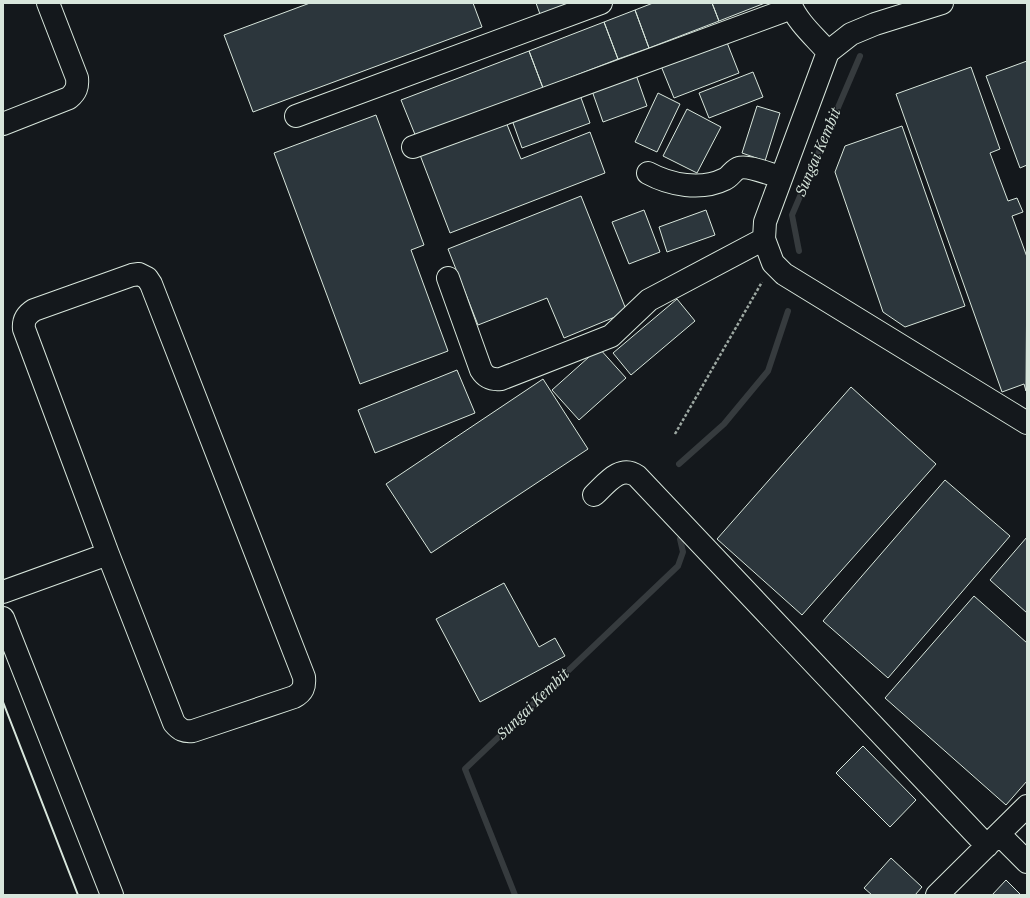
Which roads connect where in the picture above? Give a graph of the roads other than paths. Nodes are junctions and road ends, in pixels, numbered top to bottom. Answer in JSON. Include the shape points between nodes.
{"nodes":[{"id":1,"x":48,"y":3,"type":"edge"},
{"id":2,"x":601,"y":3,"type":"edge"},
{"id":3,"x":942,"y":3,"type":"edge"},
{"id":4,"x":791,"y":6,"type":"edge"},
{"id":5,"x":828,"y":52,"type":"junction"},
{"id":6,"x":296,"y":116,"type":"dead end"},
{"id":7,"x":3,"y":124,"type":"edge"},
{"id":8,"x":413,"y":147,"type":"dead end"},
{"id":9,"x":648,"y":172,"type":"dead end"},
{"id":10,"x":781,"y":177,"type":"junction"},
{"id":11,"x":764,"y":238,"type":"junction"},
{"id":12,"x":448,"y":278,"type":"dead end"},
{"id":13,"x":1027,"y":423,"type":"edge"},
{"id":14,"x":594,"y":495,"type":"dead end"},
{"id":15,"x":108,"y":554,"type":"junction"},
{"id":16,"x":3,"y":592,"type":"edge"},
{"id":17,"x":3,"y":618,"type":"edge"},
{"id":18,"x":1027,"y":806,"type":"edge"},
{"id":19,"x":993,"y":840,"type":"junction"},
{"id":20,"x":1027,"y":862,"type":"edge"},
{"id":21,"x":112,"y":895,"type":"edge"},
{"id":22,"x":937,"y":895,"type":"edge"}],
"edges":[{"from":1,"to":7,"type":"street","via":[[78,86],[69,98]]},
{"from":2,"to":6,"type":"street"},
{"from":3,"to":5,"type":"street","via":[[875,24],[852,34]]},
{"from":4,"to":5,"type":"street"},
{"from":4,"to":8,"type":"street"},
{"from":5,"to":10,"type":"street"},
{"from":9,"to":10,"type":"street","via":[[657,178],[680,185],[704,185],[726,179],[739,168],[747,167]]},
{"from":10,"to":11,"type":"street","via":[[765,222]]},
{"from":11,"to":12,"type":"street","via":[[649,300],[611,336],[495,380],[484,375],[481,370]]},
{"from":11,"to":13,"type":"street","via":[[773,263],[784,274]]},
{"from":14,"to":19,"type":"street","via":[[621,472],[627,471],[638,476]]},
{"from":15,"to":15,"type":"street","via":[[24,329],[24,322],[27,314],[34,310],[139,274],[151,284],[298,662],[305,685],[301,693],[193,731],[179,729],[174,723]]},
{"from":15,"to":16,"type":"street"},
{"from":17,"to":21,"type":"street"},
{"from":18,"to":19,"type":"street"},
{"from":19,"to":20,"type":"street"},
{"from":19,"to":22,"type":"street"}]}
